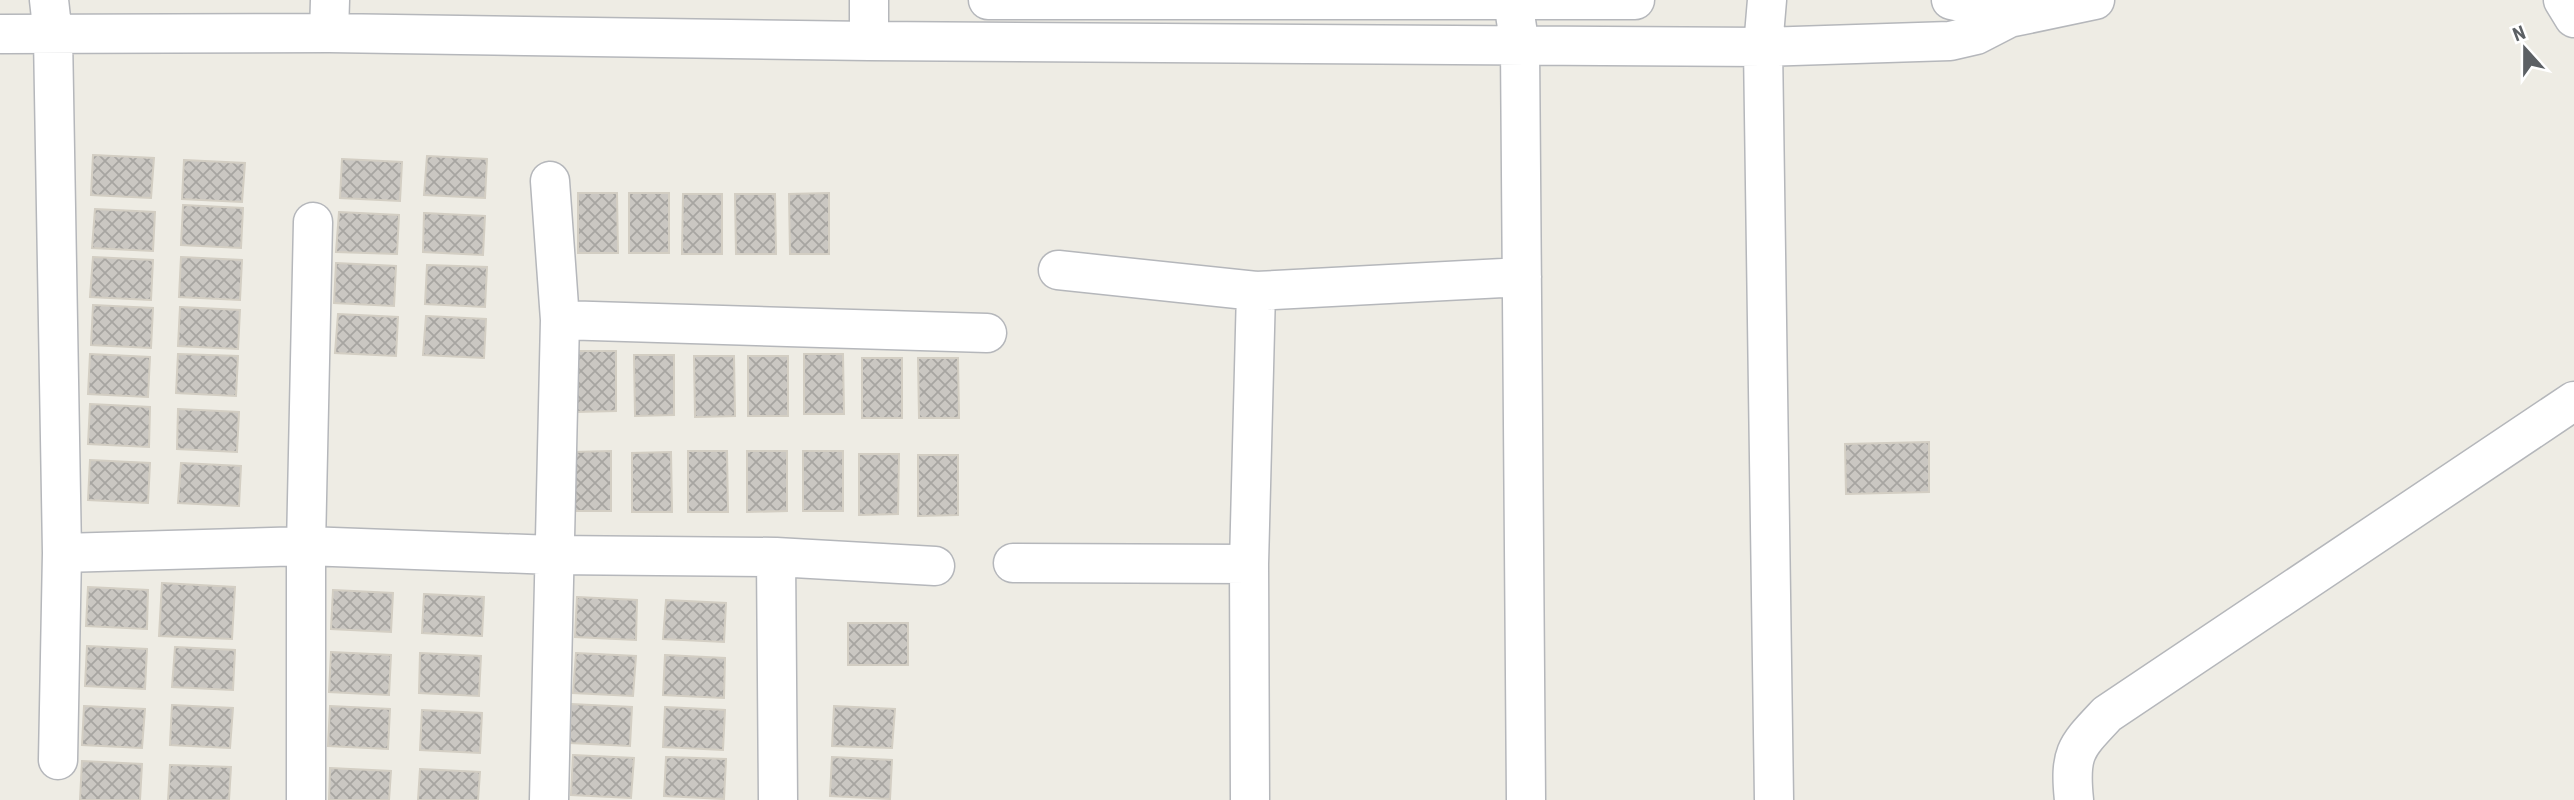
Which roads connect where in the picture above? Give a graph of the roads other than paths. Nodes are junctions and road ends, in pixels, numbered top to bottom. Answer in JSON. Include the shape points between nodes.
{"nodes":[{"id":1,"x":869,"y":0,"type":"edge"},
{"id":2,"x":988,"y":0,"type":"edge"},
{"id":3,"x":1635,"y":0,"type":"edge"},
{"id":4,"x":1767,"y":0,"type":"edge"},
{"id":5,"x":1951,"y":0,"type":"edge"},
{"id":6,"x":2095,"y":0,"type":"edge"},
{"id":7,"x":2563,"y":0,"type":"edge"},
{"id":8,"x":1144,"y":1,"type":"edge"},
{"id":9,"x":1513,"y":1,"type":"edge"},
{"id":10,"x":330,"y":16,"type":"edge"},
{"id":11,"x":51,"y":18,"type":"edge"},
{"id":12,"x":2009,"y":18,"type":"junction"},
{"id":13,"x":2574,"y":18,"type":"edge"},
{"id":14,"x":0,"y":34,"type":"edge"},
{"id":15,"x":869,"y":41,"type":"junction"},
{"id":16,"x":1146,"y":43,"type":"junction"},
{"id":17,"x":1520,"y":47,"type":"junction"},
{"id":18,"x":1763,"y":47,"type":"junction"},
{"id":19,"x":550,"y":181,"type":"dead end"},
{"id":20,"x":313,"y":222,"type":"dead end"},
{"id":21,"x":1058,"y":270,"type":"dead end"},
{"id":22,"x":1522,"y":277,"type":"junction"},
{"id":23,"x":1256,"y":291,"type":"junction"},
{"id":24,"x":560,"y":320,"type":"junction"},
{"id":25,"x":987,"y":333,"type":"dead end"},
{"id":26,"x":2574,"y":401,"type":"edge"},
{"id":27,"x":306,"y":546,"type":"junction"},
{"id":28,"x":62,"y":553,"type":"junction"},
{"id":29,"x":553,"y":555,"type":"junction"},
{"id":30,"x":776,"y":557,"type":"junction"},
{"id":31,"x":1013,"y":563,"type":"dead end"},
{"id":32,"x":1249,"y":564,"type":"junction"},
{"id":33,"x":935,"y":566,"type":"dead end"},
{"id":34,"x":58,"y":760,"type":"dead end"},
{"id":35,"x":306,"y":800,"type":"edge"},
{"id":36,"x":549,"y":800,"type":"edge"},
{"id":37,"x":778,"y":800,"type":"edge"},
{"id":38,"x":1250,"y":800,"type":"edge"},
{"id":39,"x":1525,"y":800,"type":"edge"},
{"id":40,"x":1774,"y":800,"type":"edge"},
{"id":41,"x":2074,"y":800,"type":"edge"}],
"edges":[{"from":1,"to":15,"type":"street"},
{"from":2,"to":8,"type":"street"},
{"from":3,"to":9,"type":"street"},
{"from":4,"to":18,"type":"street"},
{"from":5,"to":12,"type":"street"},
{"from":6,"to":12,"type":"street"},
{"from":7,"to":13,"type":"street"},
{"from":8,"to":9,"type":"street"},
{"from":8,"to":16,"type":"street"},
{"from":9,"to":17,"type":"street"},
{"from":10,"to":11,"type":"street"},
{"from":10,"to":15,"type":"street"},
{"from":11,"to":14,"type":"street"},
{"from":11,"to":28,"type":"street"},
{"from":12,"to":18,"type":"street","via":[[1976,35],[1950,41]]},
{"from":15,"to":16,"type":"street"},
{"from":16,"to":17,"type":"street"},
{"from":17,"to":18,"type":"street"},
{"from":17,"to":22,"type":"street"},
{"from":18,"to":40,"type":"street"},
{"from":19,"to":24,"type":"street"},
{"from":20,"to":27,"type":"street"},
{"from":21,"to":23,"type":"street"},
{"from":22,"to":23,"type":"street"},
{"from":22,"to":39,"type":"street"},
{"from":23,"to":32,"type":"street"},
{"from":24,"to":25,"type":"street"},
{"from":24,"to":29,"type":"street"},
{"from":26,"to":41,"type":"street","via":[[2107,714],[2078,745],[2072,774]]},
{"from":27,"to":28,"type":"street"},
{"from":27,"to":29,"type":"street"},
{"from":27,"to":35,"type":"street"},
{"from":28,"to":34,"type":"street"},
{"from":29,"to":30,"type":"street"},
{"from":29,"to":36,"type":"street"},
{"from":30,"to":33,"type":"street"},
{"from":30,"to":37,"type":"street"},
{"from":31,"to":32,"type":"street"},
{"from":32,"to":38,"type":"street"}]}
